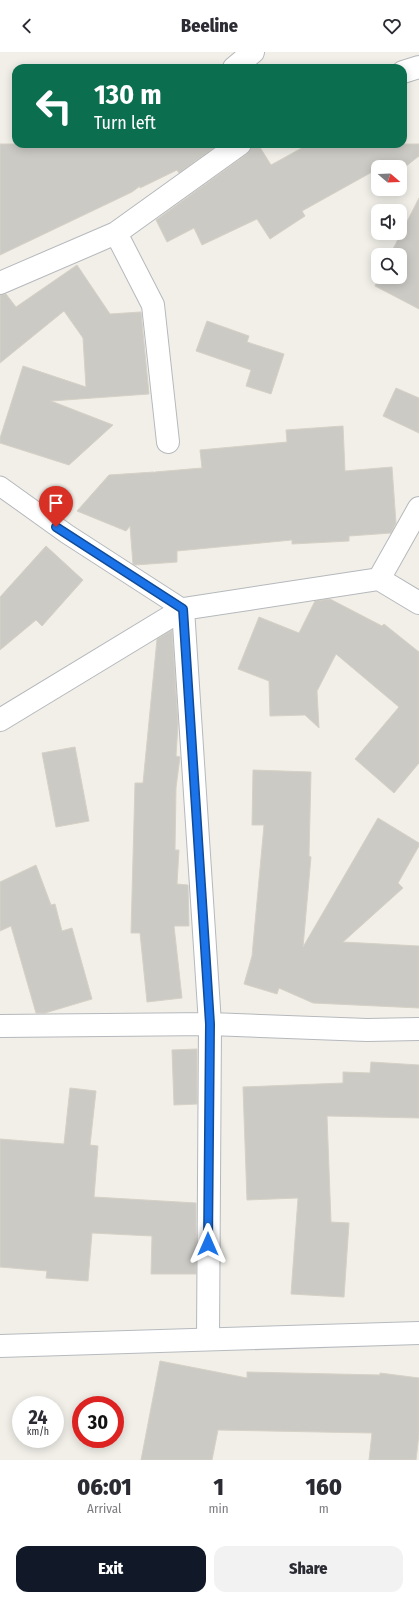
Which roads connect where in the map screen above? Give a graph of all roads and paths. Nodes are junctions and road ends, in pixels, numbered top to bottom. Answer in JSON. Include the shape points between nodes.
{"nodes":[{"id":1,"x":253,"y":52,"type":"edge"},
{"id":2,"x":239,"y":64,"type":"edge"},
{"id":3,"x":419,"y":67,"type":"edge"},
{"id":4,"x":407,"y":71,"type":"edge"},
{"id":5,"x":234,"y":148,"type":"edge"},
{"id":6,"x":116,"y":232,"type":"junction"},
{"id":7,"x":0,"y":283,"type":"edge"},
{"id":8,"x":168,"y":442,"type":"dead end"},
{"id":9,"x":0,"y":486,"type":"edge"},
{"id":10,"x":419,"y":508,"type":"edge"},
{"id":11,"x":379,"y":579,"type":"junction"},
{"id":12,"x":419,"y":603,"type":"edge"},
{"id":13,"x":183,"y":609,"type":"junction"},
{"id":14,"x":0,"y":720,"type":"edge"},
{"id":15,"x":210,"y":1024,"type":"junction"},
{"id":16,"x":0,"y":1026,"type":"edge"},
{"id":17,"x":419,"y":1029,"type":"edge"},
{"id":18,"x":419,"y":1333,"type":"edge"},
{"id":19,"x":208,"y":1339,"type":"junction"},
{"id":20,"x":0,"y":1346,"type":"edge"}],
"edges":[{"from":1,"to":2,"type":"street"},
{"from":3,"to":4,"type":"street"},
{"from":5,"to":6,"type":"street"},
{"from":6,"to":7,"type":"street"},
{"from":6,"to":8,"type":"street","via":[[153,305]]},
{"from":9,"to":13,"type":"lane","via":[[67,534]]},
{"from":10,"to":11,"type":"street"},
{"from":11,"to":12,"type":"street"},
{"from":11,"to":13,"type":"street"},
{"from":13,"to":14,"type":"street"},
{"from":13,"to":15,"type":"street"},
{"from":15,"to":16,"type":"street"},
{"from":15,"to":17,"type":"street","via":[[367,1030]]},
{"from":15,"to":19,"type":"street"},
{"from":18,"to":19,"type":"street"},
{"from":19,"to":20,"type":"street"}]}
